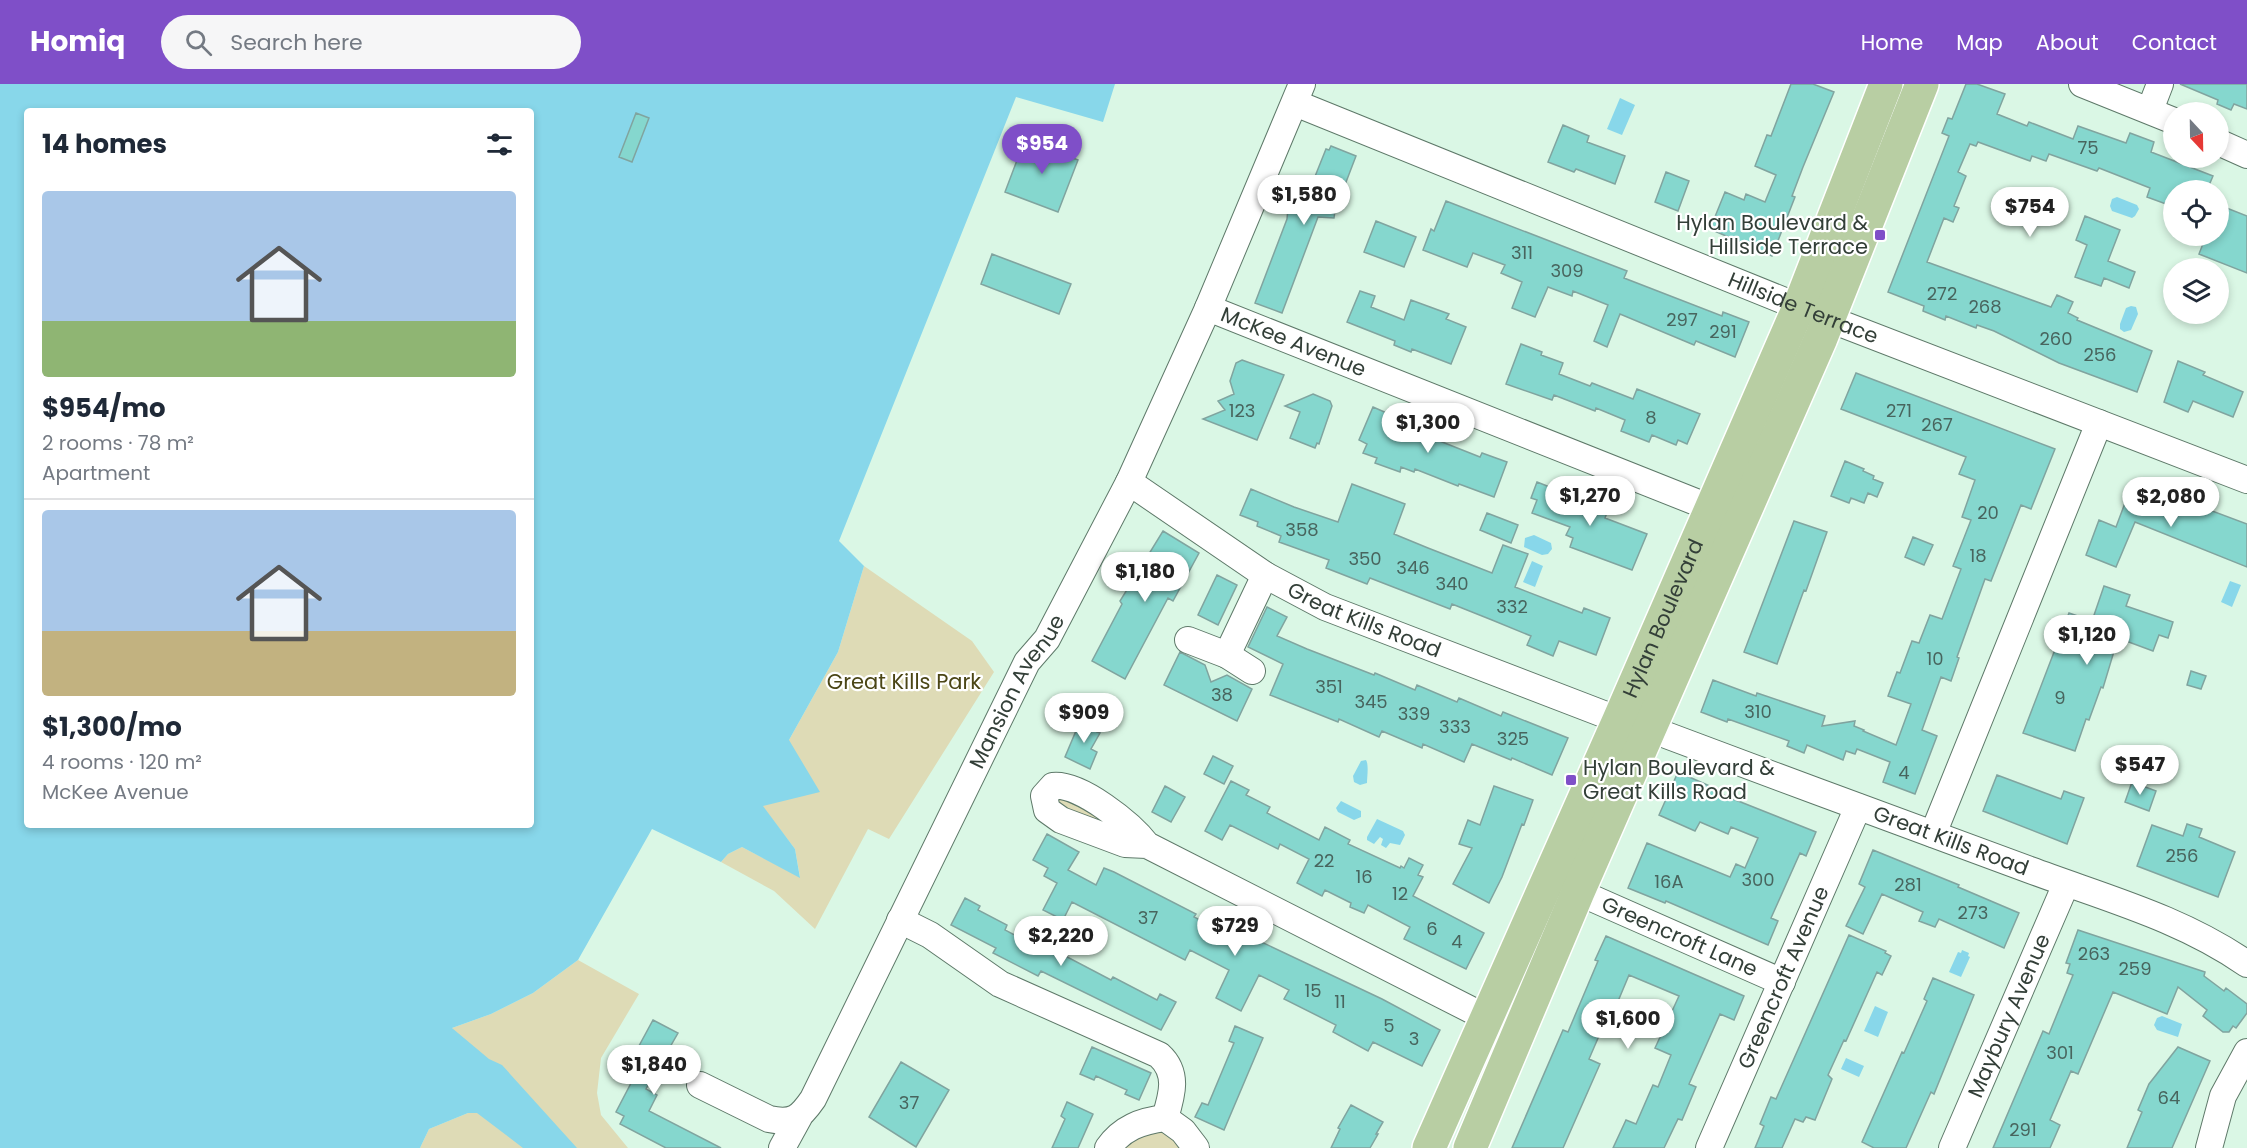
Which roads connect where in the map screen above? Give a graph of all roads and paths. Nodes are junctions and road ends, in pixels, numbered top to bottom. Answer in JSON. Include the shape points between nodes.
{"nodes":[{"id":1,"x":1886,"y":84,"type":"edge"},
{"id":2,"x":1922,"y":84,"type":"edge"},
{"id":3,"x":2082,"y":84,"type":"edge"},
{"id":4,"x":2160,"y":84,"type":"edge"},
{"id":5,"x":1298,"y":94,"type":"edge"},
{"id":6,"x":2150,"y":110,"type":"junction"},
{"id":7,"x":2163,"y":116,"type":"edge"},
{"id":8,"x":2229,"y":147,"type":"edge"},
{"id":9,"x":2247,"y":155,"type":"edge"},
{"id":10,"x":1798,"y":307,"type":"junction"},
{"id":11,"x":1208,"y":308,"type":"junction"},
{"id":12,"x":1829,"y":319,"type":"junction"},
{"id":13,"x":2099,"y":423,"type":"junction"},
{"id":14,"x":2247,"y":480,"type":"edge"},
{"id":15,"x":1130,"y":482,"type":"junction"},
{"id":16,"x":1712,"y":508,"type":"junction"},
{"id":17,"x":1265,"y":575,"type":"junction"},
{"id":18,"x":1188,"y":640,"type":"dead end"},
{"id":19,"x":1227,"y":656,"type":"junction"},
{"id":20,"x":1251,"y":671,"type":"dead end"},
{"id":21,"x":1619,"y":720,"type":"junction"},
{"id":22,"x":1650,"y":729,"type":"junction"},
{"id":23,"x":1858,"y":807,"type":"junction"},
{"id":24,"x":1933,"y":834,"type":"junction"},
{"id":25,"x":1147,"y":845,"type":"dead end"},
{"id":26,"x":2066,"y":884,"type":"junction"},
{"id":27,"x":1578,"y":892,"type":"junction"},
{"id":28,"x":900,"y":920,"type":"junction"},
{"id":29,"x":2247,"y":964,"type":"edge"},
{"id":30,"x":1782,"y":982,"type":"junction"},
{"id":31,"x":1487,"y":1018,"type":"junction"},
{"id":32,"x":2247,"y":1052,"type":"edge"},
{"id":33,"x":700,"y":1085,"type":"dead end"},
{"id":34,"x":806,"y":1108,"type":"junction"},
{"id":35,"x":1165,"y":1118,"type":"junction"},
{"id":36,"x":782,"y":1148,"type":"edge"},
{"id":37,"x":1108,"y":1148,"type":"edge"},
{"id":38,"x":1196,"y":1148,"type":"edge"},
{"id":39,"x":1429,"y":1148,"type":"edge"},
{"id":40,"x":1470,"y":1148,"type":"edge"},
{"id":41,"x":1709,"y":1148,"type":"edge"},
{"id":42,"x":1952,"y":1148,"type":"edge"},
{"id":43,"x":2209,"y":1148,"type":"edge"}],
"edges":[{"from":1,"to":10,"type":"main road","name":"Hylan Boulevard"},
{"from":2,"to":12,"type":"main road","name":"Hylan Boulevard"},
{"from":3,"to":6,"type":"street"},
{"from":4,"to":6,"type":"street"},
{"from":5,"to":10,"type":"street","name":"Hillside Terrace"},
{"from":5,"to":11,"type":"street","name":"Mansion Avenue"},
{"from":6,"to":7,"type":"street"},
{"from":8,"to":9,"type":"street"},
{"from":10,"to":12,"type":"street","name":"Hillside Terrace"},
{"from":10,"to":16,"type":"main road","name":"Hylan Boulevard"},
{"from":11,"to":15,"type":"street","name":"Mansion Avenue"},
{"from":11,"to":16,"type":"street","name":"McKee Avenue"},
{"from":12,"to":13,"type":"street","name":"Hillside Terrace"},
{"from":12,"to":22,"type":"main road","name":"Hylan Boulevard"},
{"from":13,"to":14,"type":"street","name":"Hillside Terrace"},
{"from":13,"to":24,"type":"street"},
{"from":15,"to":17,"type":"street","name":"Great Kills Road"},
{"from":15,"to":28,"type":"street","name":"Mansion Avenue","via":[[1047,639],[1027,662]]},
{"from":16,"to":21,"type":"main road","name":"Hylan Boulevard"},
{"from":17,"to":19,"type":"street"},
{"from":17,"to":21,"type":"street","name":"Great Kills Road","via":[[1324,607]]},
{"from":18,"to":19,"type":"street"},
{"from":19,"to":20,"type":"street"},
{"from":21,"to":31,"type":"main road","name":"Hylan Boulevard"},
{"from":22,"to":23,"type":"street","name":"Great Kills Road"},
{"from":22,"to":27,"type":"main road","name":"Hylan Boulevard"},
{"from":23,"to":24,"type":"street","name":"Great Kills Road"},
{"from":23,"to":30,"type":"street","name":"Greencroft Avenue"},
{"from":24,"to":26,"type":"street","name":"Great Kills Road"},
{"from":25,"to":31,"type":"street"},
{"from":26,"to":29,"type":"street","name":"Great Kills Road","via":[[2140,908]]},
{"from":26,"to":42,"type":"street","name":"Maybury Avenue"},
{"from":27,"to":30,"type":"street","name":"Greencroft Lane"},
{"from":27,"to":40,"type":"main road","name":"Hylan Boulevard"},
{"from":28,"to":34,"type":"street","name":"Mansion Avenue"},
{"from":28,"to":35,"type":"street","via":[[930,935],[1000,984],[1159,1055],[1173,1079],[1173,1094]]},
{"from":30,"to":41,"type":"street","name":"Greencroft Avenue"},
{"from":31,"to":39,"type":"main road","name":"Hylan Boulevard"},
{"from":32,"to":43,"type":"street","via":[[2223,1096]]},
{"from":33,"to":34,"type":"street","via":[[769,1119],[790,1121]]},
{"from":34,"to":36,"type":"street","name":"Mansion Avenue"},
{"from":35,"to":37,"type":"street","via":[[1147,1120],[1123,1131]]},
{"from":35,"to":38,"type":"street","via":[[1183,1131]]}]}
